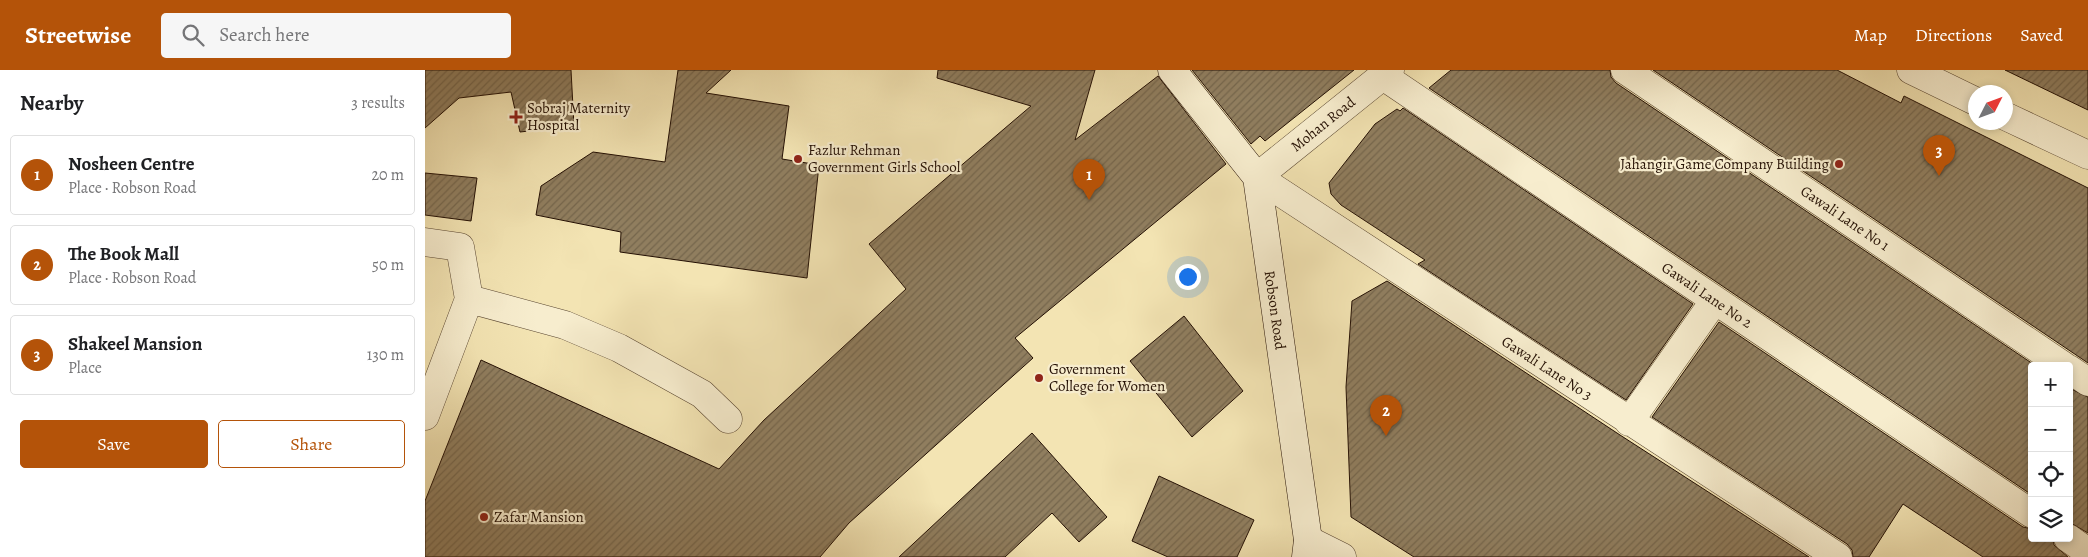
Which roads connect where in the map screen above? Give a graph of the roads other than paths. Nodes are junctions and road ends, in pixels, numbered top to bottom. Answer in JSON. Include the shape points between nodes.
{"nodes":[{"id":1,"x":1172,"y":70,"type":"edge"},
{"id":2,"x":1625,"y":70,"type":"edge"},
{"id":3,"x":1911,"y":70,"type":"edge"},
{"id":4,"x":1387,"y":73,"type":"edge"},
{"id":5,"x":1968,"y":98,"type":"edge"},
{"id":6,"x":2013,"y":120,"type":"edge"},
{"id":7,"x":2088,"y":155,"type":"edge"},
{"id":8,"x":1257,"y":177,"type":"junction"},
{"id":9,"x":425,"y":242,"type":"edge"},
{"id":10,"x":469,"y":299,"type":"junction"},
{"id":11,"x":1715,"y":300,"type":"junction"},
{"id":12,"x":2058,"y":362,"type":"edge"},
{"id":13,"x":2073,"y":372,"type":"edge"},
{"id":14,"x":2088,"y":382,"type":"edge"},
{"id":15,"x":425,"y":416,"type":"edge"},
{"id":16,"x":728,"y":420,"type":"dead end"},
{"id":17,"x":1629,"y":422,"type":"junction"},
{"id":18,"x":2028,"y":511,"type":"edge"},
{"id":19,"x":2073,"y":542,"type":"edge"},
{"id":20,"x":1307,"y":548,"type":"edge"},
{"id":21,"x":2088,"y":552,"type":"edge"},
{"id":22,"x":1342,"y":557,"type":"edge"},
{"id":23,"x":1838,"y":557,"type":"edge"}],
"edges":[{"from":1,"to":8,"type":"street"},
{"from":2,"to":12,"type":"street","name":"Gawali Lane No 1"},
{"from":3,"to":5,"type":"street"},
{"from":4,"to":8,"type":"street","name":"Mohan Road"},
{"from":4,"to":11,"type":"street","name":"Gawali Lane No 2"},
{"from":6,"to":7,"type":"street"},
{"from":8,"to":17,"type":"street","name":"Gawali Lane No 3"},
{"from":8,"to":20,"type":"street","name":"Robson Road"},
{"from":9,"to":10,"type":"street","via":[[461,247]]},
{"from":10,"to":15,"type":"street"},
{"from":10,"to":16,"type":"street","via":[[565,325],[619,348],[701,394]]},
{"from":11,"to":17,"type":"street"},
{"from":11,"to":18,"type":"street","name":"Gawali Lane No 2"},
{"from":13,"to":14,"type":"street"},
{"from":17,"to":23,"type":"street","name":"Gawali Lane No 3"},
{"from":19,"to":21,"type":"street"},
{"from":20,"to":22,"type":"street","name":"Robson Road"}]}
